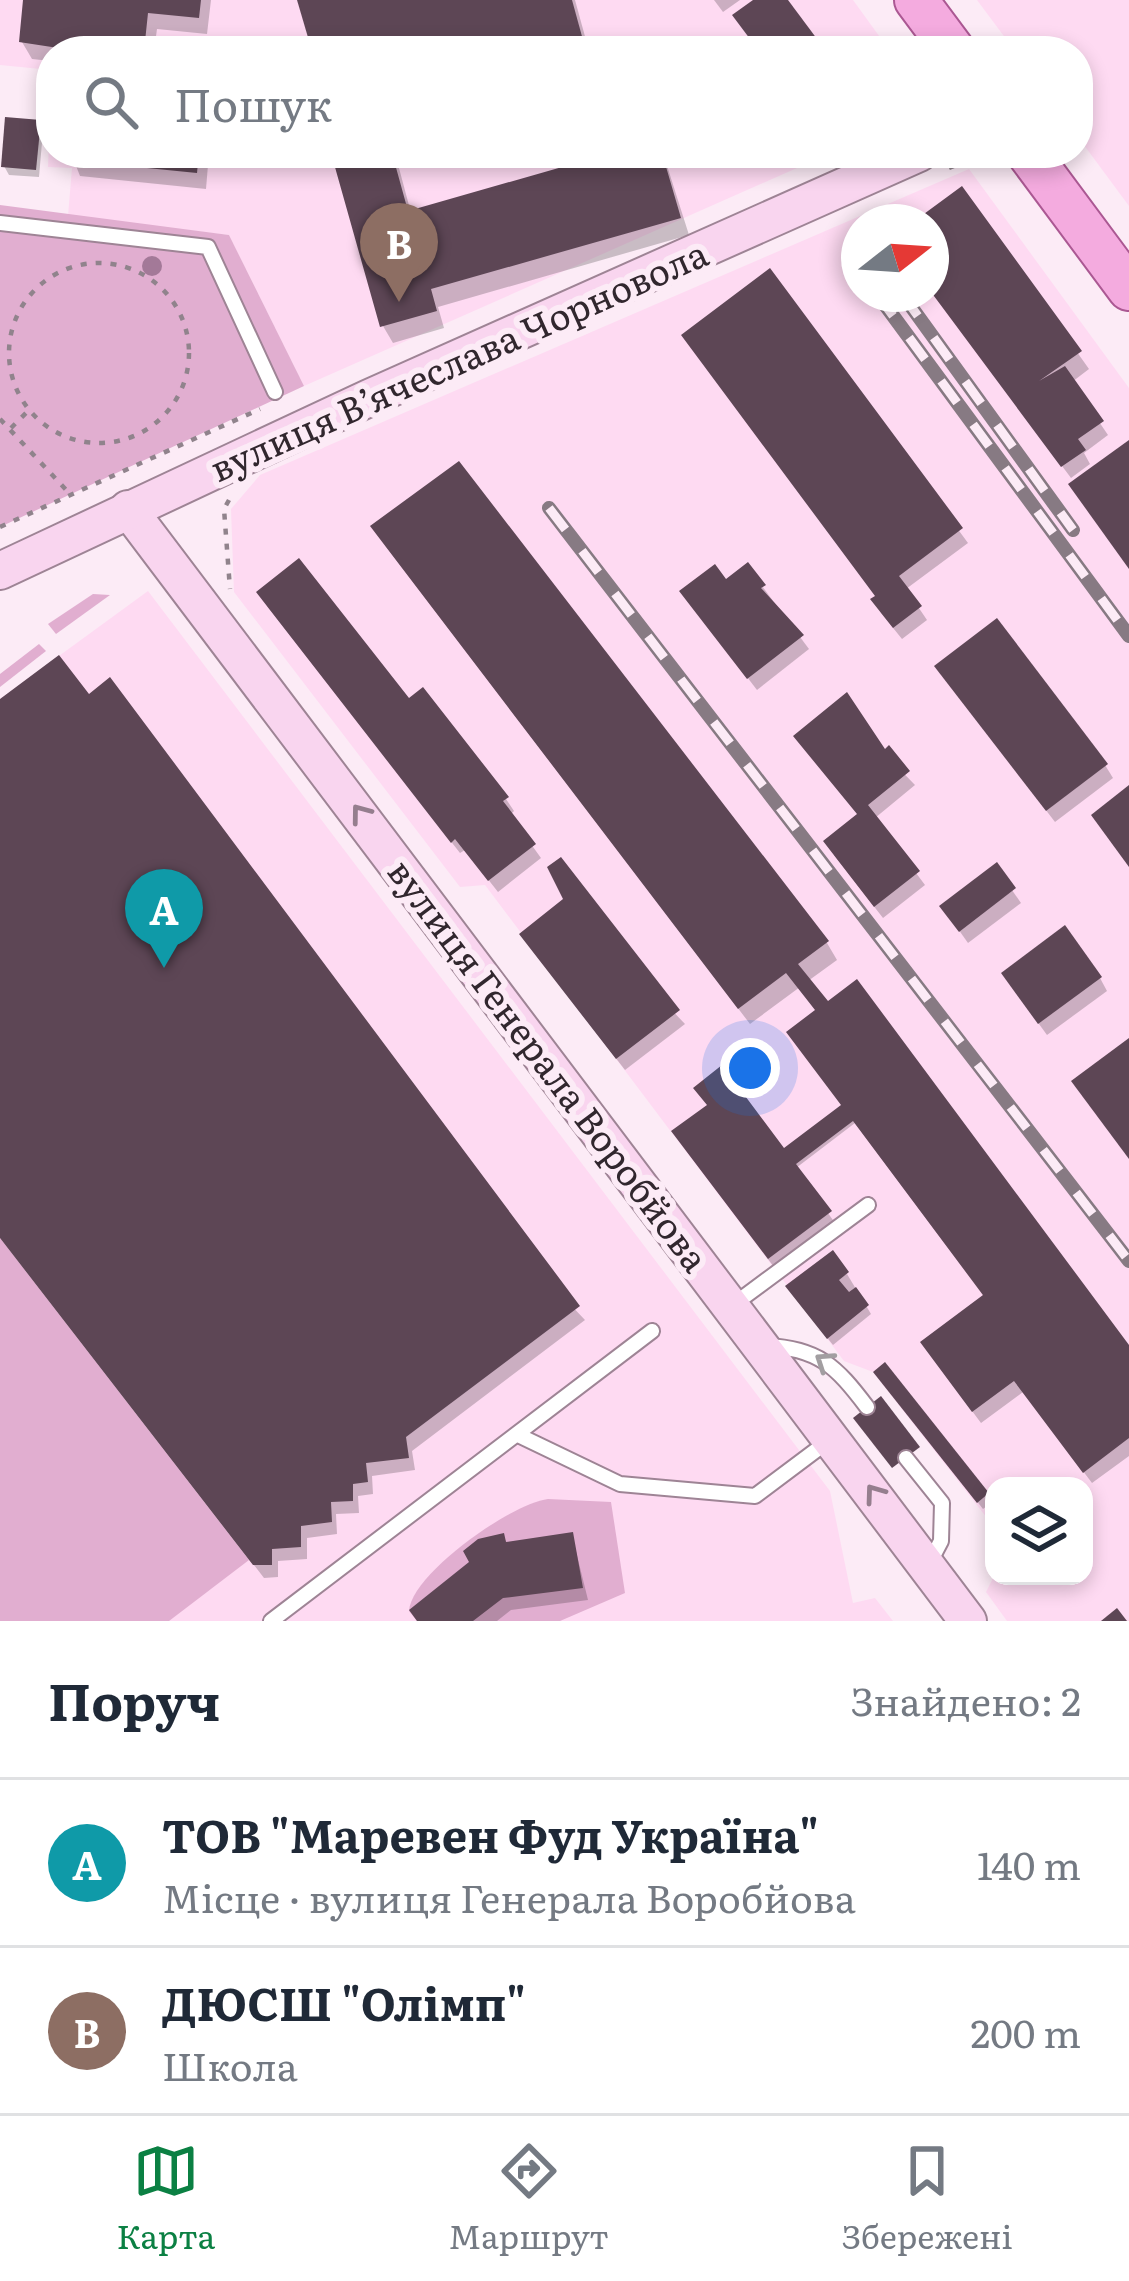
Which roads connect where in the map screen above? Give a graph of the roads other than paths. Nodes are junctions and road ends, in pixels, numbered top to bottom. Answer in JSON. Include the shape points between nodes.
{"nodes":[{"id":1,"x":916,"y":0,"type":"edge"},
{"id":2,"x":943,"y":36,"type":"edge"},
{"id":3,"x":915,"y":168,"type":"edge"},
{"id":4,"x":1039,"y":168,"type":"edge"},
{"id":5,"x":0,"y":223,"type":"edge"},
{"id":6,"x":1129,"y":289,"type":"edge"},
{"id":7,"x":275,"y":392,"type":"dead end"},
{"id":8,"x":128,"y":508,"type":"junction"},
{"id":9,"x":0,"y":572,"type":"edge"},
{"id":10,"x":868,"y":1205,"type":"dead end"},
{"id":11,"x":733,"y":1305,"type":"junction"},
{"id":12,"x":652,"y":1331,"type":"dead end"},
{"id":13,"x":764,"y":1346,"type":"junction"},
{"id":14,"x":867,"y":1407,"type":"dead end"},
{"id":15,"x":518,"y":1436,"type":"junction"},
{"id":16,"x":833,"y":1437,"type":"junction"},
{"id":17,"x":906,"y":1458,"type":"dead end"},
{"id":18,"x":927,"y":1567,"type":"junction"},
{"id":19,"x":272,"y":1621,"type":"edge"},
{"id":20,"x":968,"y":1621,"type":"edge"}],
"edges":[{"from":1,"to":2,"type":"main road"},
{"from":3,"to":8,"type":"street","name":"вулиця Вʼячеслава Чорновола"},
{"from":4,"to":6,"type":"main road"},
{"from":5,"to":7,"type":"lane","via":[[208,248]]},
{"from":8,"to":9,"type":"street","name":"вулиця Вʼячеслава Чорновола"},
{"from":11,"to":8,"type":"street","name":"вулиця Генерала Воробйова","one_way":true},
{"from":10,"to":11,"type":"lane"},
{"from":11,"to":13,"type":"street","name":"вулиця Генерала Воробйова"},
{"from":12,"to":15,"type":"lane"},
{"from":14,"to":13,"type":"lane","one_way":true,"via":[[818,1353]]},
{"from":13,"to":16,"type":"street","name":"вулиця Генерала Воробйова"},
{"from":15,"to":16,"type":"lane","via":[[620,1484],[755,1496]]},
{"from":15,"to":19,"type":"lane"},
{"from":18,"to":16,"type":"street","name":"вулиця Генерала Воробйова","one_way":true},
{"from":17,"to":18,"type":"lane","via":[[942,1502],[941,1541]]},
{"from":18,"to":20,"type":"street","name":"вулиця Генерала Воробйова"}]}
